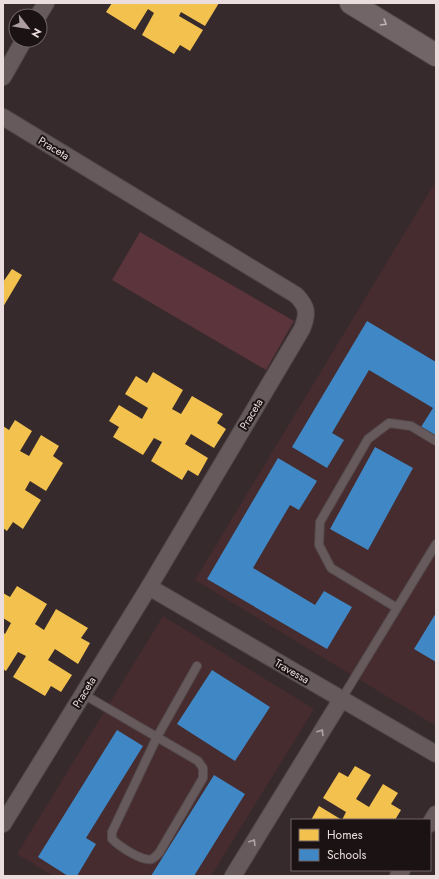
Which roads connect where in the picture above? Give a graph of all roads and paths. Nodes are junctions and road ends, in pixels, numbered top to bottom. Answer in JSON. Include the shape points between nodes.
{"nodes":[{"id":1,"x":351,"y":3,"type":"edge"},
{"id":2,"x":19,"y":48,"type":"edge"},
{"id":3,"x":436,"y":55,"type":"edge"},
{"id":4,"x":3,"y":77,"type":"edge"},
{"id":5,"x":3,"y":117,"type":"edge"},
{"id":6,"x":436,"y":441,"type":"edge"},
{"id":7,"x":436,"y":544,"type":"edge"},
{"id":8,"x":148,"y":587,"type":"junction"},
{"id":9,"x":397,"y":608,"type":"junction"},
{"id":10,"x":197,"y":666,"type":"dead end"},
{"id":11,"x":83,"y":694,"type":"junction"},
{"id":12,"x":341,"y":700,"type":"junction"},
{"id":13,"x":157,"y":737,"type":"junction"},
{"id":14,"x":436,"y":754,"type":"edge"},
{"id":15,"x":3,"y":824,"type":"edge"},
{"id":16,"x":233,"y":876,"type":"edge"}],
"edges":[{"from":1,"to":3,"type":"street","one_way":true},
{"from":2,"to":4,"type":"street"},
{"from":5,"to":8,"type":"street","name":"Praceta","via":[[296,295],[306,310],[306,320],[302,329]]},
{"from":6,"to":9,"type":"lane","via":[[411,426],[389,423],[368,439],[320,522],[319,545],[331,568]]},
{"from":7,"to":9,"type":"lane"},
{"from":8,"to":11,"type":"street","name":"Praceta"},
{"from":8,"to":12,"type":"street","name":"Travessa"},
{"from":9,"to":12,"type":"lane"},
{"from":10,"to":13,"type":"lane"},
{"from":11,"to":13,"type":"lane"},
{"from":11,"to":15,"type":"street","name":"Praceta"},
{"from":12,"to":14,"type":"street","name":"Travessa"},
{"from":16,"to":12,"type":"street","one_way":true},
{"from":13,"to":13,"type":"lane","via":[[198,761],[203,768],[203,778],[160,853],[153,859],[145,860],[120,846],[112,839],[112,832]]}]}
